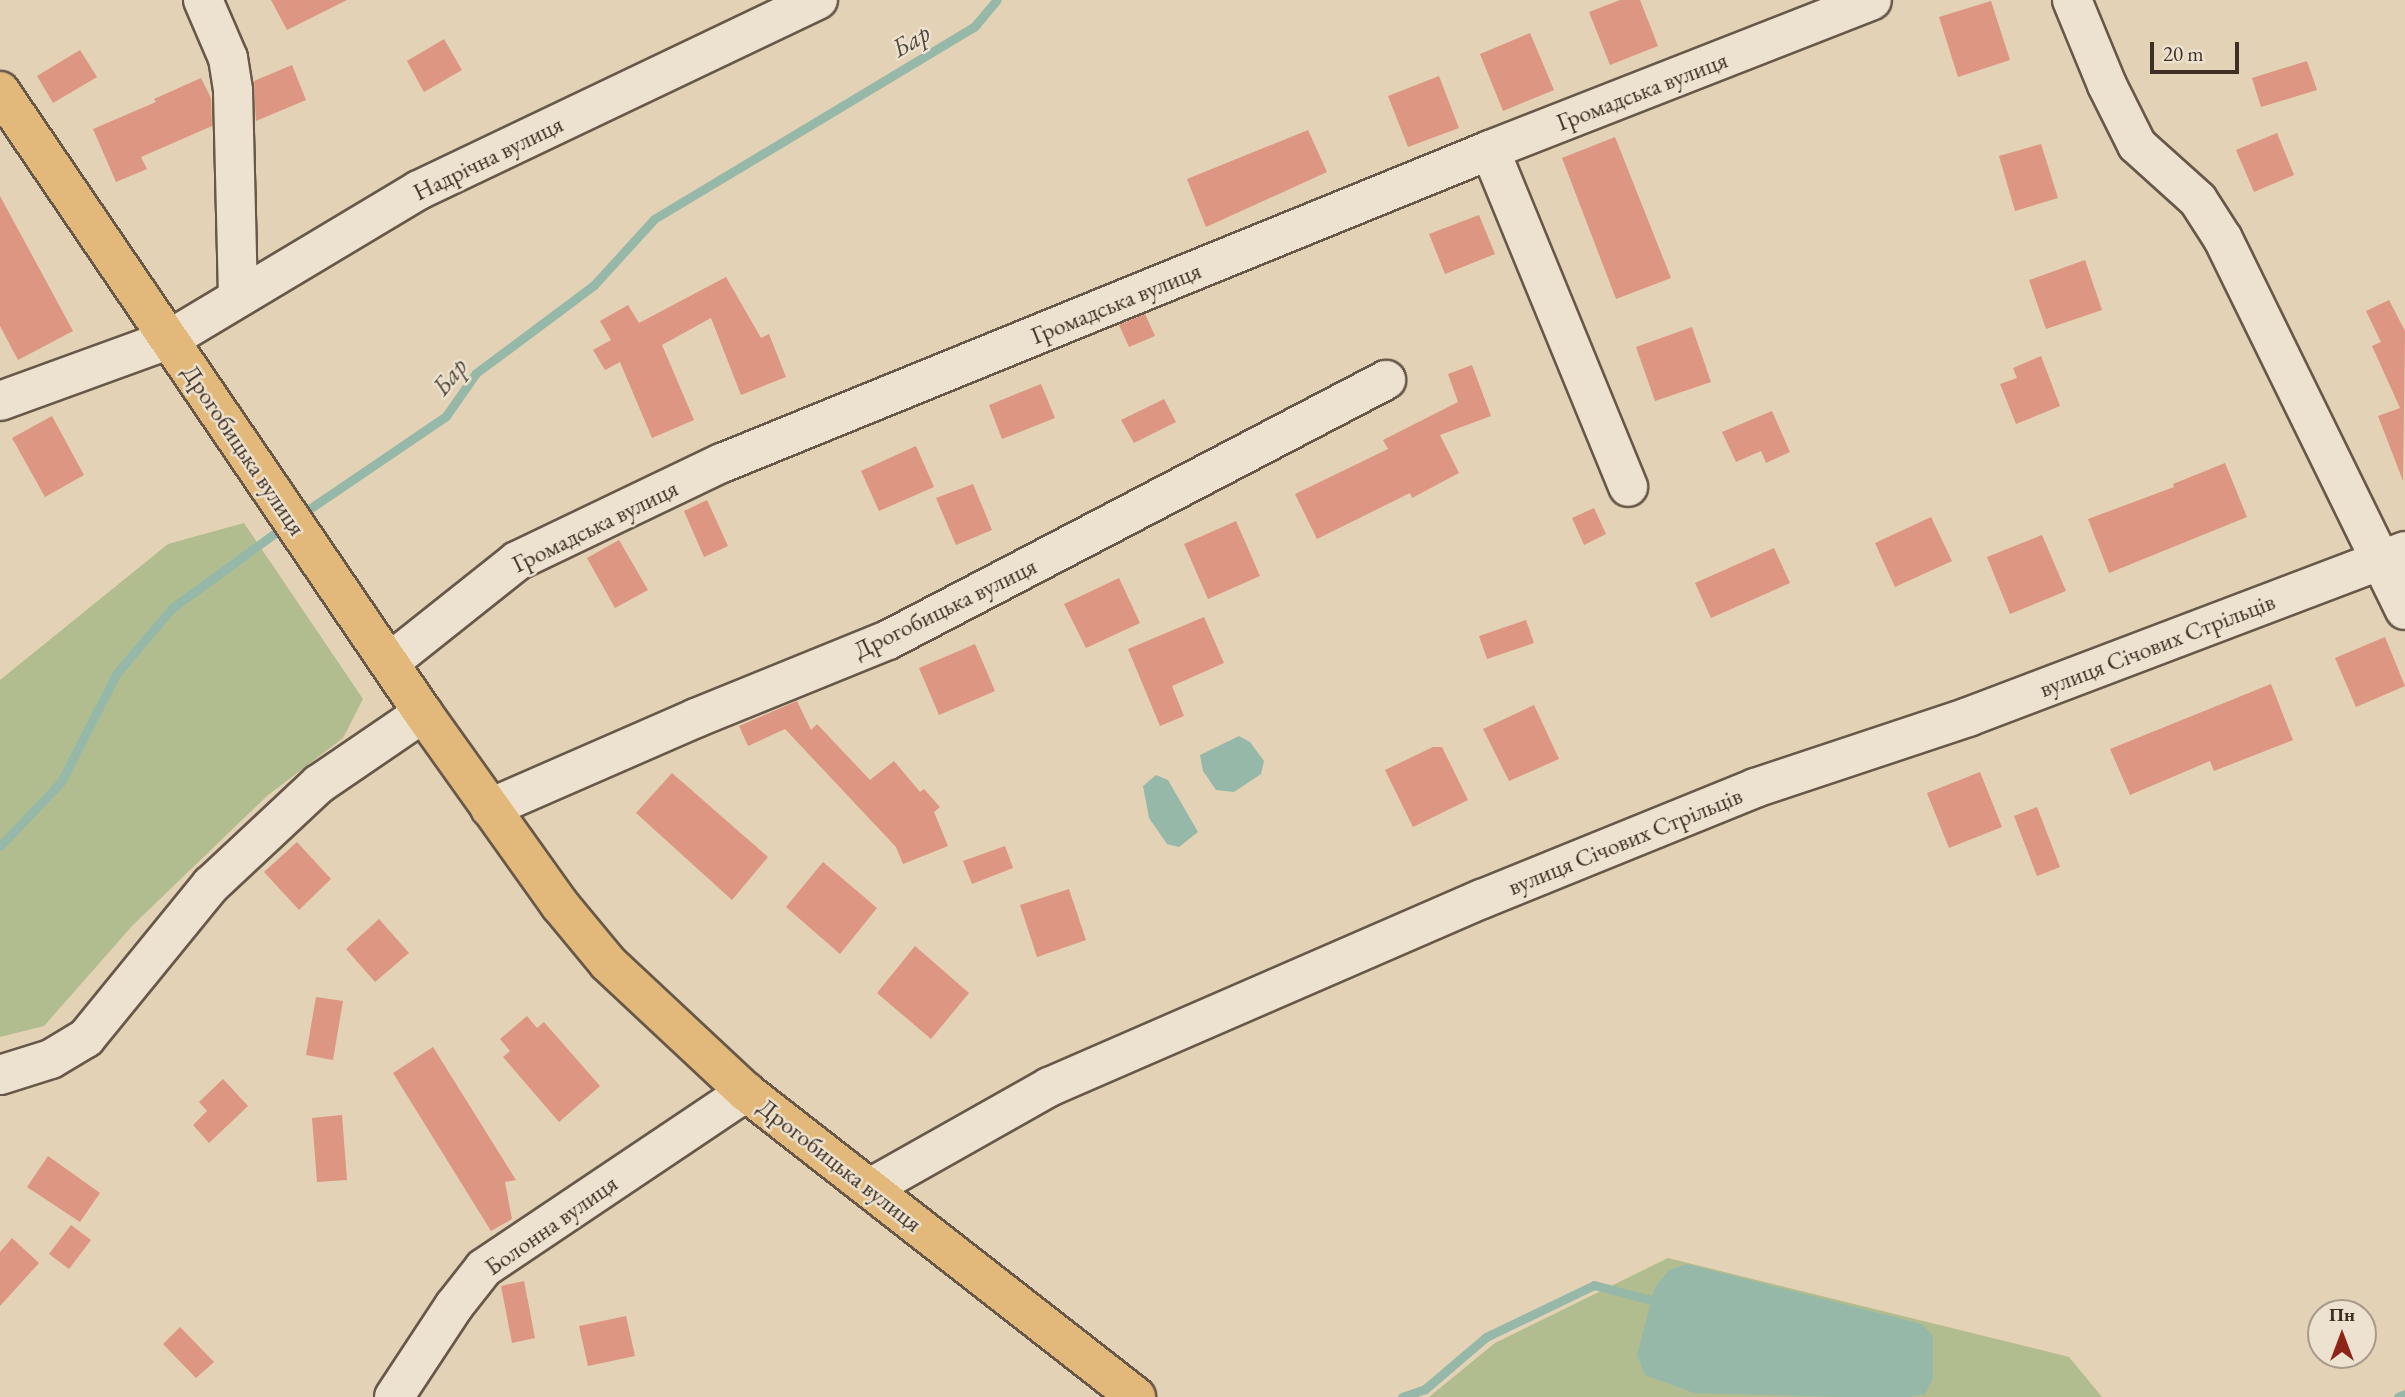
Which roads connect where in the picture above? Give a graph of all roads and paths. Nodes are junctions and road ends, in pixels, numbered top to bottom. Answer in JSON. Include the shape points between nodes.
{"nodes":[{"id":1,"x":204,"y":0,"type":"edge"},
{"id":2,"x":818,"y":0,"type":"edge"},
{"id":3,"x":1872,"y":0,"type":"edge"},
{"id":4,"x":2072,"y":0,"type":"edge"},
{"id":5,"x":0,"y":91,"type":"edge"},
{"id":6,"x":1490,"y":150,"type":"junction"},
{"id":7,"x":238,"y":298,"type":"junction"},
{"id":8,"x":170,"y":339,"type":"junction"},
{"id":9,"x":1386,"y":380,"type":"dead end"},
{"id":10,"x":0,"y":401,"type":"edge"},
{"id":11,"x":1628,"y":487,"type":"dead end"},
{"id":12,"x":2394,"y":556,"type":"edge"},
{"id":13,"x":2405,"y":610,"type":"edge"},
{"id":14,"x":390,"y":662,"type":"junction"},
{"id":15,"x":424,"y":713,"type":"junction"},
{"id":16,"x":490,"y":808,"type":"junction"},
{"id":17,"x":0,"y":1075,"type":"edge"},
{"id":18,"x":746,"y":1092,"type":"junction"},
{"id":19,"x":870,"y":1188,"type":"junction"},
{"id":20,"x":394,"y":1397,"type":"edge"},
{"id":21,"x":1136,"y":1397,"type":"edge"}],
"edges":[{"from":1,"to":7,"type":"street","via":[[228,58],[233,91]]},
{"from":2,"to":7,"type":"street","name":"Надрічна вулиця","via":[[419,190]]},
{"from":3,"to":6,"type":"street","name":"Громадська вулиця"},
{"from":4,"to":12,"type":"street","via":[[2137,145],[2198,200],[2223,239]]},
{"from":5,"to":8,"type":"main road","name":"Дрогобицька вулиця"},
{"from":6,"to":11,"type":"street"},
{"from":6,"to":14,"type":"street","name":"Громадська вулиця","via":[[722,463],[517,561]]},
{"from":7,"to":8,"type":"street","name":"Надрічна вулиця"},
{"from":8,"to":10,"type":"street","name":"Надрічна вулиця"},
{"from":8,"to":14,"type":"main road","name":"Дрогобицька вулиця"},
{"from":9,"to":16,"type":"street","name":"Дрогобицька вулиця","via":[[888,640]]},
{"from":12,"to":13,"type":"street"},
{"from":12,"to":19,"type":"street","name":"вулиця Січових Стрільців","via":[[1968,717],[1755,788],[1482,899],[1049,1087]]},
{"from":14,"to":15,"type":"main road","name":"Дрогобицька вулиця"},
{"from":15,"to":16,"type":"main road","name":"Дрогобицька вулиця"},
{"from":15,"to":17,"type":"street","via":[[319,784],[211,885],[86,1038],[51,1059]]},
{"from":16,"to":18,"type":"main road","name":"Дрогобицька вулиця","via":[[608,962]]},
{"from":18,"to":19,"type":"main road","name":"Дрогобицька вулиця"},
{"from":18,"to":20,"type":"street","name":"Болонна вулиця","via":[[484,1268]]},
{"from":19,"to":21,"type":"main road","name":"Дрогобицька вулиця"}]}
